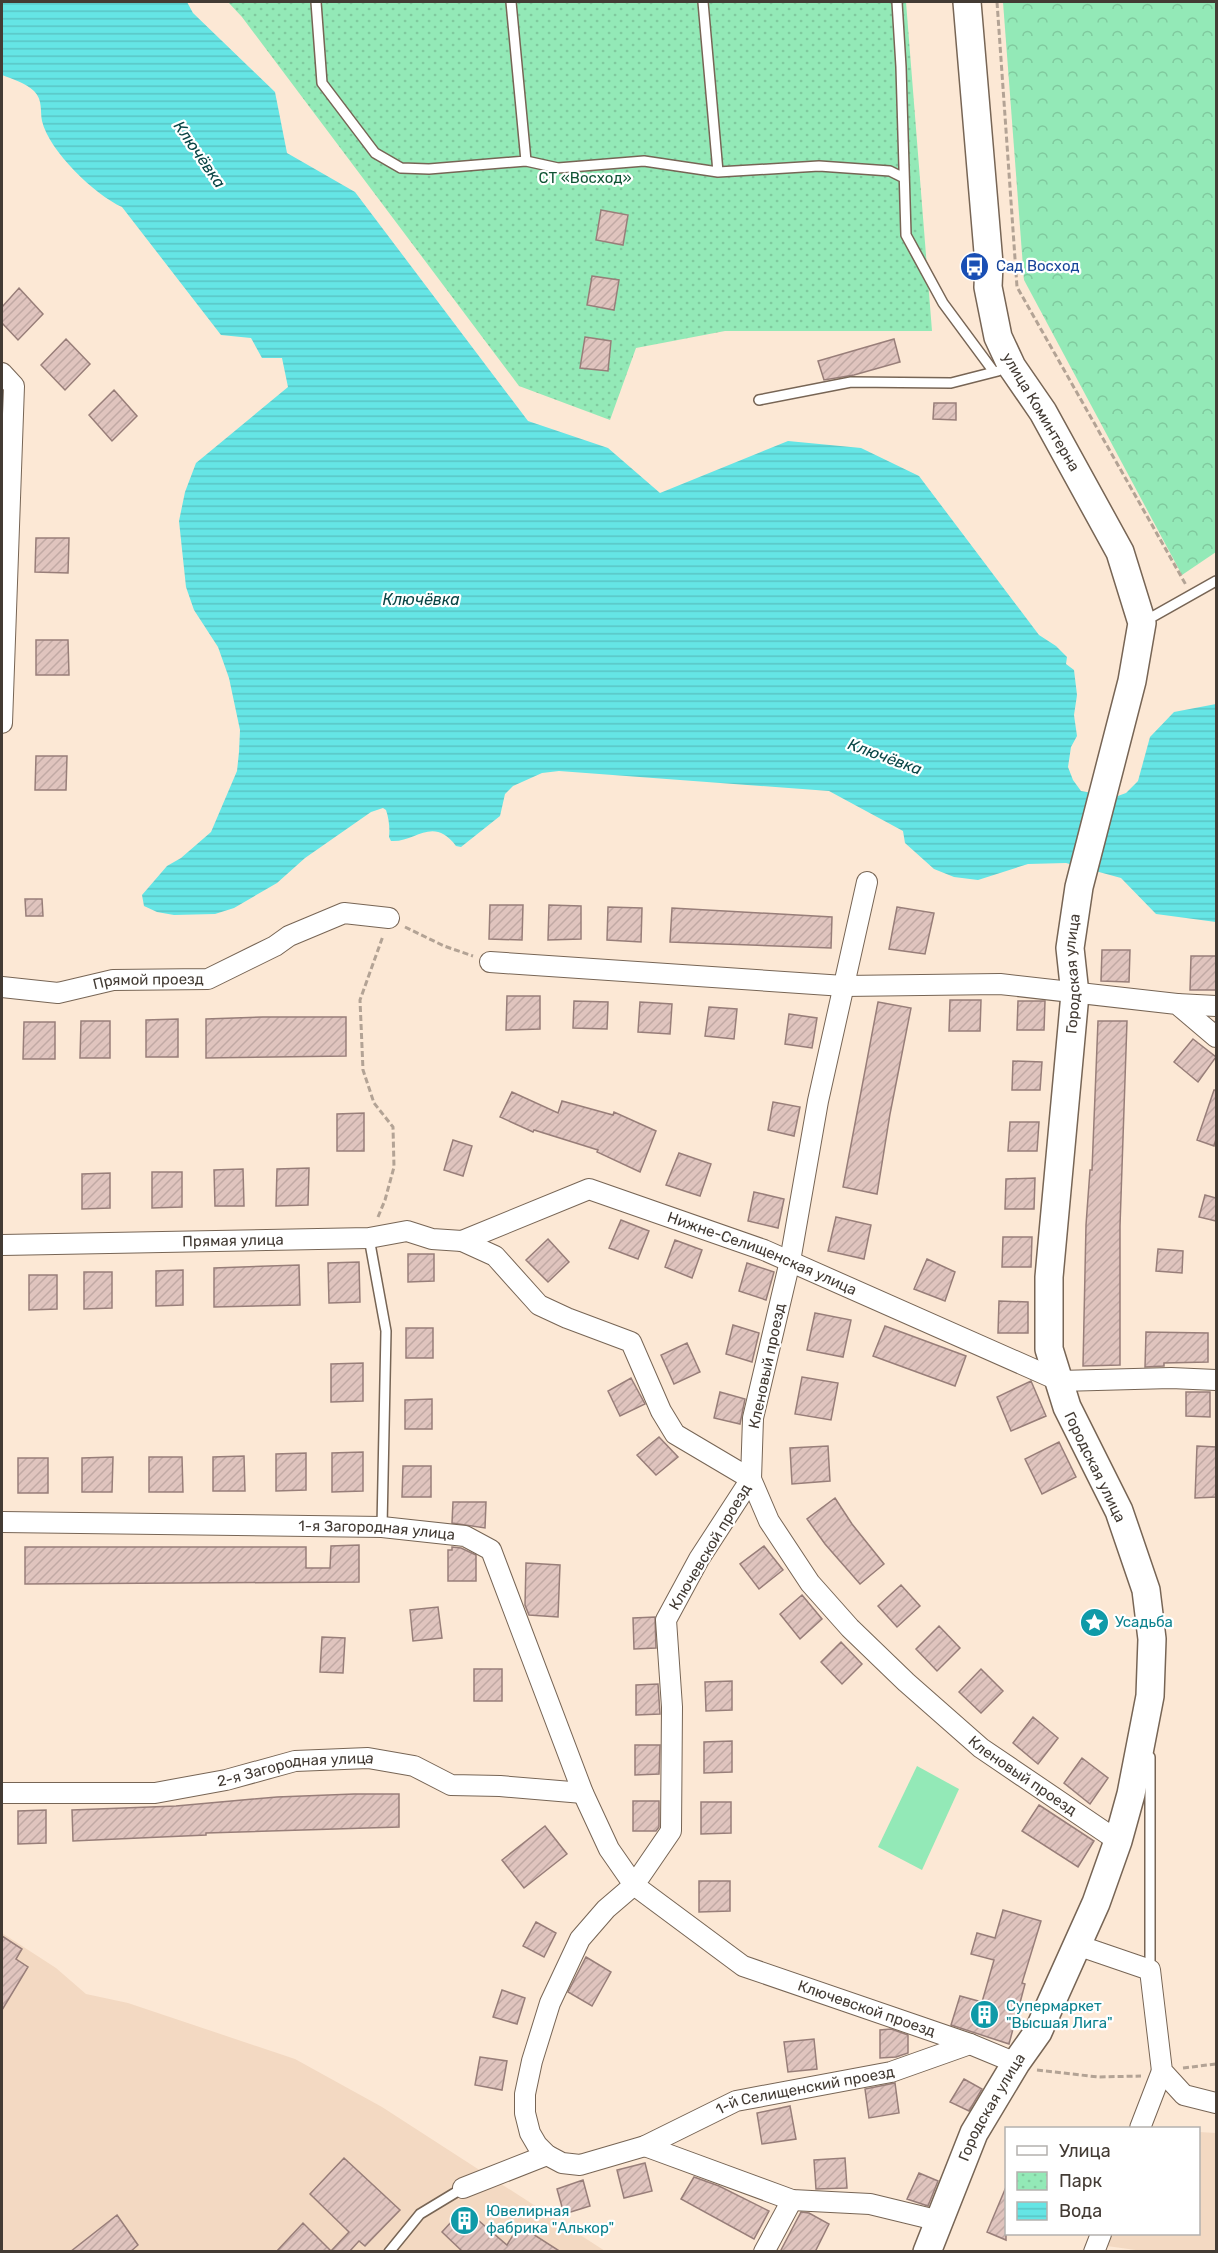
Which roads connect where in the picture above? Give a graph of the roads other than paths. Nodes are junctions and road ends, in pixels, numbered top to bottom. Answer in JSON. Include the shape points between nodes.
{"nodes":[{"id":1,"x":316,"y":2,"type":"edge"},
{"id":2,"x":512,"y":2,"type":"edge"},
{"id":3,"x":703,"y":2,"type":"edge"},
{"id":4,"x":897,"y":2,"type":"edge"},
{"id":5,"x":967,"y":2,"type":"edge"},
{"id":6,"x":526,"y":160,"type":"junction"},
{"id":7,"x":718,"y":172,"type":"junction"},
{"id":8,"x":904,"y":178,"type":"junction"},
{"id":9,"x":1003,"y":369,"type":"junction"},
{"id":10,"x":2,"y":373,"type":"edge"},
{"id":11,"x":759,"y":400,"type":"dead end"},
{"id":12,"x":1216,"y":581,"type":"edge"},
{"id":13,"x":1142,"y":623,"type":"junction"},
{"id":14,"x":2,"y":723,"type":"edge"},
{"id":15,"x":1110,"y":771,"type":"joint"},
{"id":16,"x":867,"y":882,"type":"dead end"},
{"id":17,"x":389,"y":918,"type":"road end"},
{"id":18,"x":490,"y":962,"type":"road end"},
{"id":19,"x":844,"y":986,"type":"junction"},
{"id":20,"x":2,"y":987,"type":"edge"},
{"id":21,"x":1075,"y":994,"type":"junction"},
{"id":22,"x":1177,"y":1004,"type":"junction"},
{"id":23,"x":1216,"y":1006,"type":"edge"},
{"id":24,"x":1216,"y":1037,"type":"edge"},
{"id":25,"x":369,"y":1238,"type":"junction"},
{"id":26,"x":462,"y":1241,"type":"junction"},
{"id":27,"x":2,"y":1245,"type":"edge"},
{"id":28,"x":790,"y":1261,"type":"junction"},
{"id":29,"x":1216,"y":1380,"type":"edge"},
{"id":30,"x":1060,"y":1381,"type":"junction"},
{"id":31,"x":751,"y":1479,"type":"junction"},
{"id":32,"x":2,"y":1522,"type":"edge"},
{"id":33,"x":382,"y":1527,"type":"junction"},
{"id":34,"x":1150,"y":1696,"type":"junction"},
{"id":35,"x":2,"y":1793,"type":"edge"},
{"id":36,"x":583,"y":1793,"type":"junction"},
{"id":37,"x":1118,"y":1841,"type":"junction"},
{"id":38,"x":634,"y":1885,"type":"junction"},
{"id":39,"x":1077,"y":1945,"type":"junction"},
{"id":40,"x":1150,"y":1970,"type":"junction"},
{"id":41,"x":970,"y":2044,"type":"junction"},
{"id":42,"x":1015,"y":2065,"type":"junction"},
{"id":43,"x":1162,"y":2071,"type":"junction"},
{"id":44,"x":1216,"y":2103,"type":"edge"},
{"id":45,"x":1140,"y":2127,"type":"edge"},
{"id":46,"x":645,"y":2146,"type":"junction"},
{"id":47,"x":547,"y":2155,"type":"junction"},
{"id":48,"x":463,"y":2188,"type":"joint"},
{"id":49,"x":792,"y":2200,"type":"junction"},
{"id":50,"x":940,"y":2221,"type":"junction"},
{"id":51,"x":1101,"y":2235,"type":"edge"},
{"id":52,"x":389,"y":2252,"type":"edge"},
{"id":53,"x":764,"y":2252,"type":"edge"},
{"id":54,"x":927,"y":2252,"type":"edge"},
{"id":55,"x":1094,"y":2252,"type":"edge"}],
"edges":[{"from":1,"to":6,"type":"lane","via":[[322,83],[375,153],[401,168]]},
{"from":2,"to":6,"type":"lane"},
{"from":3,"to":7,"type":"lane"},
{"from":4,"to":8,"type":"lane"},
{"from":5,"to":9,"type":"street","name":"улица Коминтерна","via":[[988,287]]},
{"from":6,"to":7,"type":"lane","via":[[558,168],[644,160]]},
{"from":7,"to":8,"type":"lane","via":[[819,166],[890,171]]},
{"from":8,"to":9,"type":"lane","via":[[906,235],[943,303]]},
{"from":9,"to":11,"type":"lane","via":[[951,383],[851,382]]},
{"from":9,"to":13,"type":"street","name":"улица Коминтерна","via":[[1043,412],[1120,552]]},
{"from":10,"to":14,"type":"street","via":[[14,386]]},
{"from":12,"to":13,"type":"lane"},
{"from":13,"to":15,"type":"street","name":"улица Коминтерна"},
{"from":15,"to":21,"type":"street","name":"Городская улица","via":[[1079,887],[1070,948]]},
{"from":16,"to":19,"type":"street","name":"Кленовый проезд"},
{"from":17,"to":20,"type":"street","name":"Прямой проезд","via":[[344,913],[289,936],[208,979],[113,980],[58,993]]},
{"from":18,"to":19,"type":"street"},
{"from":19,"to":21,"type":"street","via":[[1000,984]]},
{"from":19,"to":28,"type":"street","name":"Кленовый проезд","via":[[818,1101]]},
{"from":21,"to":22,"type":"street"},
{"from":21,"to":30,"type":"street","name":"Городская улица","via":[[1049,1276],[1049,1349]]},
{"from":22,"to":23,"type":"street"},
{"from":22,"to":24,"type":"street"},
{"from":25,"to":26,"type":"street","name":"Прямая улица","via":[[407,1231],[432,1239]]},
{"from":25,"to":27,"type":"street","name":"Прямая улица"},
{"from":25,"to":33,"type":"lane","via":[[386,1331]]},
{"from":26,"to":28,"type":"street","name":"Нижне-Селищенская улица","via":[[589,1189]]},
{"from":26,"to":31,"type":"street","name":"Ключевской проезд","via":[[495,1256],[539,1305],[631,1342],[661,1412],[675,1434]]},
{"from":28,"to":30,"type":"street","name":"Нижне-Селищенская улица"},
{"from":28,"to":31,"type":"street","name":"Кленовый проезд","via":[[753,1418]]},
{"from":29,"to":30,"type":"street","via":[[1171,1377]]},
{"from":30,"to":34,"type":"street","name":"Городская улица","via":[[1066,1407],[1119,1511],[1146,1590],[1152,1639]]},
{"from":31,"to":37,"type":"street","name":"Кленовый проезд","via":[[768,1521],[804,1574],[850,1628],[981,1748]]},
{"from":31,"to":38,"type":"street","name":"Ключевской проезд","via":[[699,1559],[666,1620],[672,1707],[671,1831]]},
{"from":32,"to":33,"type":"street","name":"1-я Загородная улица"},
{"from":33,"to":36,"type":"street","name":"1-я Загородная улица","via":[[465,1536],[491,1550]]},
{"from":34,"to":37,"type":"street","name":"Городская улица"},
{"from":34,"to":40,"type":"lane"},
{"from":35,"to":36,"type":"street","name":"2-я Загородная улица","via":[[155,1793],[226,1780],[295,1761],[368,1758],[414,1766],[451,1785]]},
{"from":36,"to":38,"type":"street","name":"1-я Загородная улица","via":[[609,1849]]},
{"from":37,"to":39,"type":"street","name":"Городская улица"},
{"from":38,"to":41,"type":"street","name":"Ключевской проезд","via":[[743,1966]]},
{"from":38,"to":47,"type":"street","name":"Ключевской проезд","via":[[580,1939],[550,2003],[525,2094],[530,2133]]},
{"from":39,"to":40,"type":"street"},
{"from":39,"to":42,"type":"street","name":"Городская улица","via":[[1038,2032]]},
{"from":40,"to":43,"type":"street"},
{"from":41,"to":42,"type":"street","name":"Ключевской проезд"},
{"from":41,"to":46,"type":"street","name":"1-й Селищенский проезд","via":[[891,2072],[736,2101]]},
{"from":42,"to":50,"type":"street","name":"Городская улица","via":[[974,2133]]},
{"from":43,"to":44,"type":"street","via":[[1184,2095]]},
{"from":43,"to":45,"type":"street"},
{"from":46,"to":47,"type":"street","name":"1-й Селищенский проезд","via":[[580,2165],[562,2163]]},
{"from":46,"to":49,"type":"street"},
{"from":47,"to":48,"type":"street"},
{"from":48,"to":52,"type":"lane","via":[[420,2214]]},
{"from":49,"to":50,"type":"street","via":[[870,2204]]},
{"from":49,"to":53,"type":"street"},
{"from":50,"to":54,"type":"street","name":"Городская улица"},
{"from":51,"to":55,"type":"street"}]}
